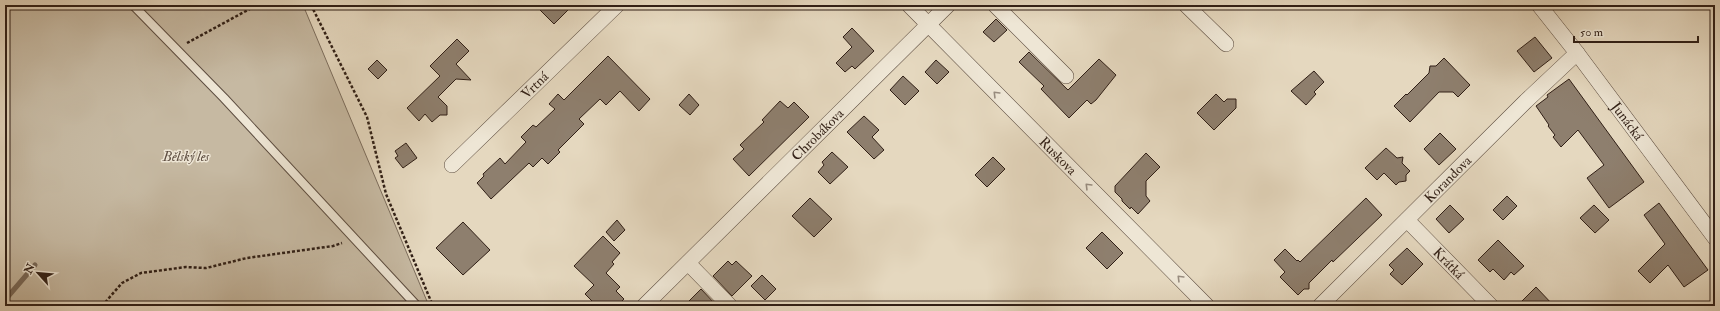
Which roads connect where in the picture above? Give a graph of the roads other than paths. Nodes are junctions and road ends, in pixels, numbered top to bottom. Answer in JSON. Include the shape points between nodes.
{"nodes":[{"id":1,"x":133,"y":5,"type":"edge"},
{"id":2,"x":616,"y":5,"type":"edge"},
{"id":3,"x":909,"y":5,"type":"edge"},
{"id":4,"x":948,"y":5,"type":"edge"},
{"id":5,"x":995,"y":5,"type":"edge"},
{"id":6,"x":1186,"y":5,"type":"edge"},
{"id":7,"x":1540,"y":5,"type":"edge"},
{"id":8,"x":928,"y":24,"type":"junction"},
{"id":9,"x":1226,"y":44,"type":"dead end"},
{"id":10,"x":1578,"y":53,"type":"junction"},
{"id":11,"x":1066,"y":76,"type":"dead end"},
{"id":12,"x":452,"y":165,"type":"dead end"},
{"id":13,"x":1407,"y":220,"type":"junction"},
{"id":14,"x":1715,"y":238,"type":"edge"},
{"id":15,"x":688,"y":263,"type":"junction"},
{"id":16,"x":418,"y":306,"type":"edge"},
{"id":17,"x":644,"y":306,"type":"edge"},
{"id":18,"x":730,"y":306,"type":"edge"},
{"id":19,"x":1207,"y":306,"type":"edge"},
{"id":20,"x":1320,"y":306,"type":"edge"},
{"id":21,"x":1491,"y":306,"type":"edge"}],
"edges":[{"from":1,"to":16,"type":"lane","via":[[224,98]]},
{"from":2,"to":12,"type":"street","name":"Vrtná"},
{"from":3,"to":8,"type":"street","name":"Ruskova"},
{"from":4,"to":8,"type":"street","name":"Chrobákova"},
{"from":5,"to":11,"type":"street"},
{"from":6,"to":9,"type":"street"},
{"from":7,"to":10,"type":"street","name":"Junácká"},
{"from":8,"to":15,"type":"street","name":"Chrobákova"},
{"from":19,"to":8,"type":"street","name":"Ruskova","one_way":true},
{"from":10,"to":13,"type":"street","name":"Korandova"},
{"from":10,"to":14,"type":"street","name":"Junácká"},
{"from":13,"to":20,"type":"street","name":"Korandova"},
{"from":13,"to":21,"type":"street","name":"Krátká"},
{"from":15,"to":17,"type":"street","name":"Chrobákova"},
{"from":15,"to":18,"type":"street"}]}
